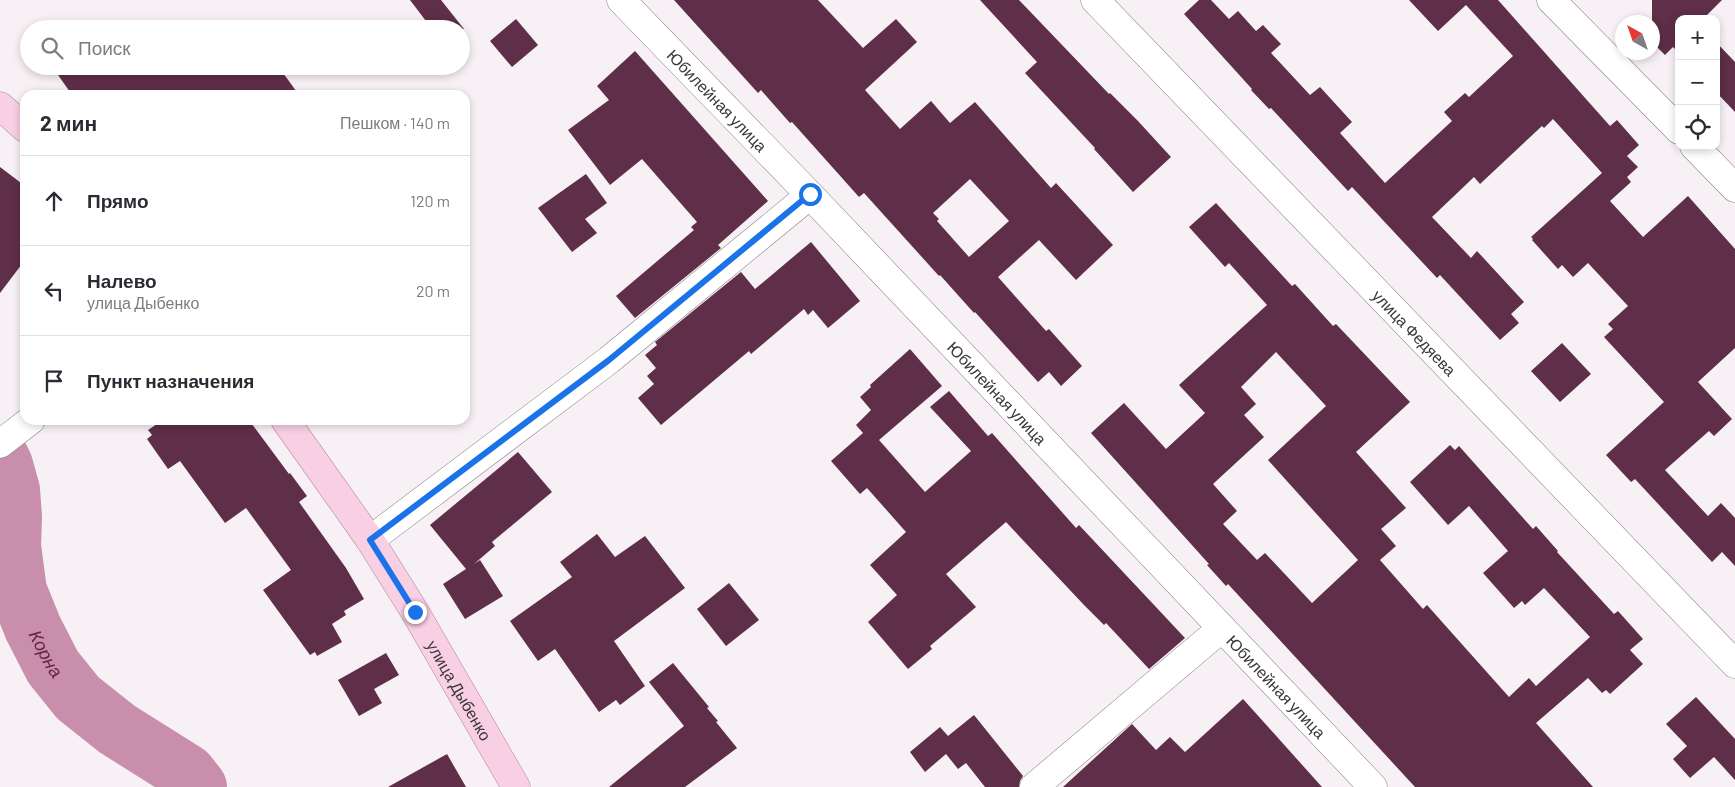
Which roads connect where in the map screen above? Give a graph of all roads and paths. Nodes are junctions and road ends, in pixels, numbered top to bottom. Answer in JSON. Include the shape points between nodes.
{"nodes":[{"id":1,"x":621,"y":0,"type":"edge"},
{"id":2,"x":1096,"y":0,"type":"edge"},
{"id":3,"x":1551,"y":0,"type":"edge"},
{"id":4,"x":0,"y":106,"type":"edge"},
{"id":5,"x":20,"y":124,"type":"edge"},
{"id":6,"x":1675,"y":126,"type":"edge"},
{"id":7,"x":1698,"y":150,"type":"edge"},
{"id":8,"x":1735,"y":188,"type":"edge"},
{"id":9,"x":810,"y":194,"type":"junction"},
{"id":10,"x":24,"y":425,"type":"edge"},
{"id":11,"x":288,"y":425,"type":"edge"},
{"id":12,"x":0,"y":444,"type":"edge"},
{"id":13,"x":370,"y":540,"type":"junction"},
{"id":14,"x":1222,"y":628,"type":"junction"},
{"id":15,"x":1735,"y":664,"type":"edge"},
{"id":16,"x":516,"y":787,"type":"edge"},
{"id":17,"x":1034,"y":787,"type":"edge"},
{"id":18,"x":1373,"y":787,"type":"edge"}],
"edges":[{"from":1,"to":9,"type":"street","name":"Юбилейная улица"},
{"from":2,"to":15,"type":"street","name":"улица Федяева"},
{"from":3,"to":6,"type":"street"},
{"from":4,"to":5,"type":"main road"},
{"from":7,"to":8,"type":"street"},
{"from":9,"to":13,"type":"street","via":[[609,360]]},
{"from":9,"to":14,"type":"street","name":"Юбилейная улица"},
{"from":10,"to":12,"type":"street"},
{"from":11,"to":13,"type":"main road","name":"улица Дыбенко"},
{"from":13,"to":16,"type":"main road","name":"улица Дыбенко"},
{"from":14,"to":17,"type":"street"},
{"from":14,"to":18,"type":"street","name":"Юбилейная улица"}]}
